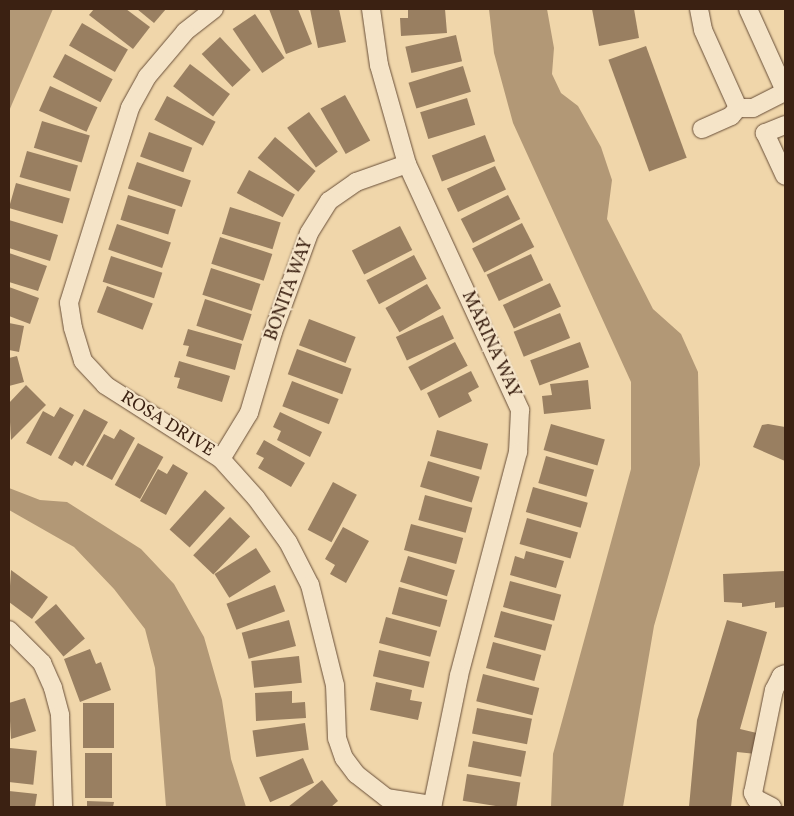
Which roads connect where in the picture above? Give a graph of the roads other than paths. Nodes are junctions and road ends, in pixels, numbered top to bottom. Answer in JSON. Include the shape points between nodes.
{"nodes":[{"id":1,"x":214,"y":9,"type":"edge"},
{"id":2,"x":371,"y":9,"type":"edge"},
{"id":3,"x":698,"y":9,"type":"edge"},
{"id":4,"x":748,"y":9,"type":"edge"},
{"id":5,"x":785,"y":91,"type":"edge"},
{"id":6,"x":738,"y":108,"type":"junction"},
{"id":7,"x":785,"y":124,"type":"edge"},
{"id":8,"x":702,"y":130,"type":"dead end"},
{"id":9,"x":407,"y":164,"type":"junction"},
{"id":10,"x":785,"y":176,"type":"edge"},
{"id":11,"x":221,"y":460,"type":"junction"},
{"id":12,"x":9,"y":630,"type":"edge"},
{"id":13,"x":785,"y":674,"type":"edge"},
{"id":14,"x":432,"y":806,"type":"edge"},
{"id":15,"x":63,"y":807,"type":"edge"},
{"id":16,"x":772,"y":807,"type":"edge"}],
"edges":[{"from":1,"to":11,"type":"street","name":"ROSA DRIVE","via":[[185,32],[148,77],[130,108],[116,143],[69,303],[83,361],[105,385]]},
{"from":2,"to":9,"type":"street","name":"MARINA WAY","via":[[379,65]]},
{"from":3,"to":6,"type":"street","via":[[703,30]]},
{"from":4,"to":5,"type":"street"},
{"from":5,"to":6,"type":"street","via":[[753,108]]},
{"from":6,"to":8,"type":"street","via":[[730,116]]},
{"from":7,"to":10,"type":"street","via":[[765,133]]},
{"from":9,"to":11,"type":"street","name":"BONITA WAY","via":[[356,182],[329,201],[309,233],[273,332],[249,413]]},
{"from":9,"to":14,"type":"street","name":"MARINA WAY","via":[[520,410],[518,452],[459,676]]},
{"from":11,"to":14,"type":"street","name":"ROSA DRIVE","via":[[256,498],[288,542],[310,585],[324,629],[335,685],[338,738],[344,758],[356,774],[387,798]]},
{"from":12,"to":15,"type":"street","via":[[42,663],[60,714]]},
{"from":13,"to":16,"type":"street","via":[[780,676],[774,690],[754,793],[756,798]]}]}
